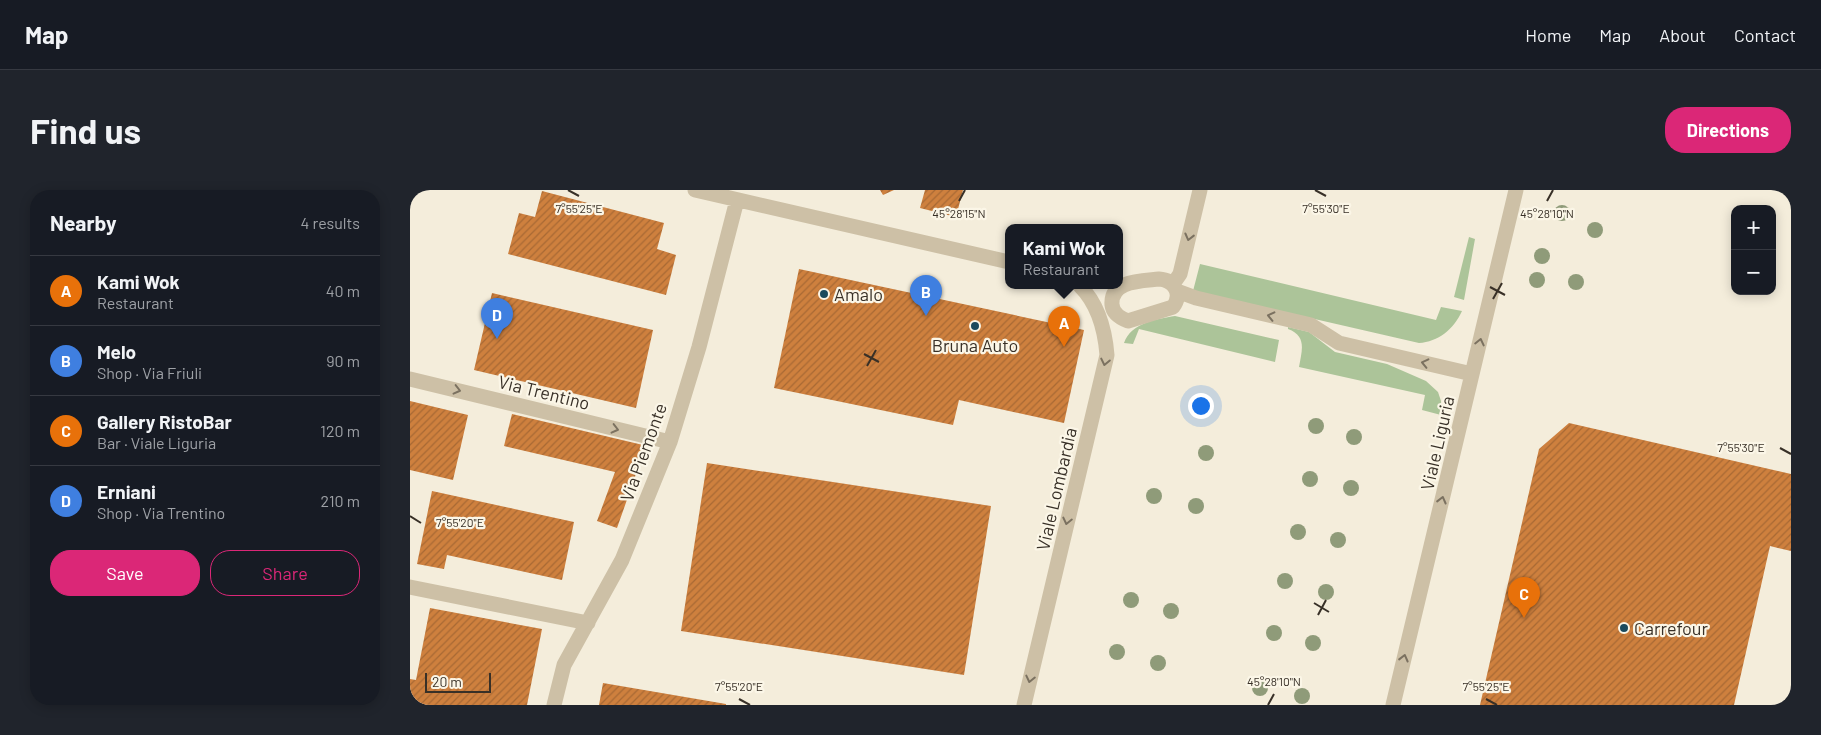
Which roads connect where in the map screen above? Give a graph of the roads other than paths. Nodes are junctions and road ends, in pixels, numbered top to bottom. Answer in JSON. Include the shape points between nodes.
{"nodes":[{"id":1,"x":695,"y":190,"type":"edge"},
{"id":2,"x":1200,"y":190,"type":"edge"},
{"id":3,"x":1516,"y":190,"type":"edge"},
{"id":4,"x":737,"y":200,"type":"junction"},
{"id":5,"x":1005,"y":261,"type":"edge"},
{"id":6,"x":1123,"y":284,"type":"edge"},
{"id":7,"x":1175,"y":288,"type":"junction"},
{"id":8,"x":1084,"y":289,"type":"edge"},
{"id":9,"x":1092,"y":289,"type":"edge"},
{"id":10,"x":1117,"y":289,"type":"edge"},
{"id":11,"x":1112,"y":305,"type":"junction"},
{"id":12,"x":1105,"y":333,"type":"junction"},
{"id":13,"x":1472,"y":374,"type":"junction"},
{"id":14,"x":410,"y":379,"type":"edge"},
{"id":15,"x":670,"y":442,"type":"junction"},
{"id":16,"x":410,"y":587,"type":"edge"},
{"id":17,"x":588,"y":623,"type":"junction"},
{"id":18,"x":554,"y":705,"type":"edge"},
{"id":19,"x":1024,"y":705,"type":"edge"},
{"id":20,"x":1393,"y":705,"type":"edge"}],
"edges":[{"from":1,"to":4,"type":"street"},
{"from":2,"to":7,"type":"street","one_way":true},
{"from":13,"to":3,"type":"street","name":"Viale Liguria","one_way":true},
{"from":4,"to":5,"type":"street"},
{"from":4,"to":15,"type":"street","name":"Via Piemonte","via":[[699,347]]},
{"from":6,"to":7,"type":"street","via":[[1166,279]]},
{"from":7,"to":11,"type":"street","via":[[1175,303],[1167,311],[1128,321],[1119,318]]},
{"from":13,"to":7,"type":"street","one_way":true,"via":[[1339,343],[1311,325],[1196,298]]},
{"from":8,"to":12,"type":"street","name":"Viale Lombardia"},
{"from":9,"to":11,"type":"street"},
{"from":10,"to":11,"type":"street"},
{"from":11,"to":12,"type":"street"},
{"from":12,"to":19,"type":"street","name":"Viale Lombardia","one_way":true,"via":[[1107,355]]},
{"from":20,"to":13,"type":"street","name":"Viale Liguria","one_way":true},
{"from":14,"to":15,"type":"street","name":"Via Trentino","one_way":true},
{"from":15,"to":17,"type":"street","name":"Via Piemonte","via":[[622,560]]},
{"from":16,"to":17,"type":"street"},
{"from":17,"to":18,"type":"street","name":"Via Piemonte","via":[[564,666]]}]}
